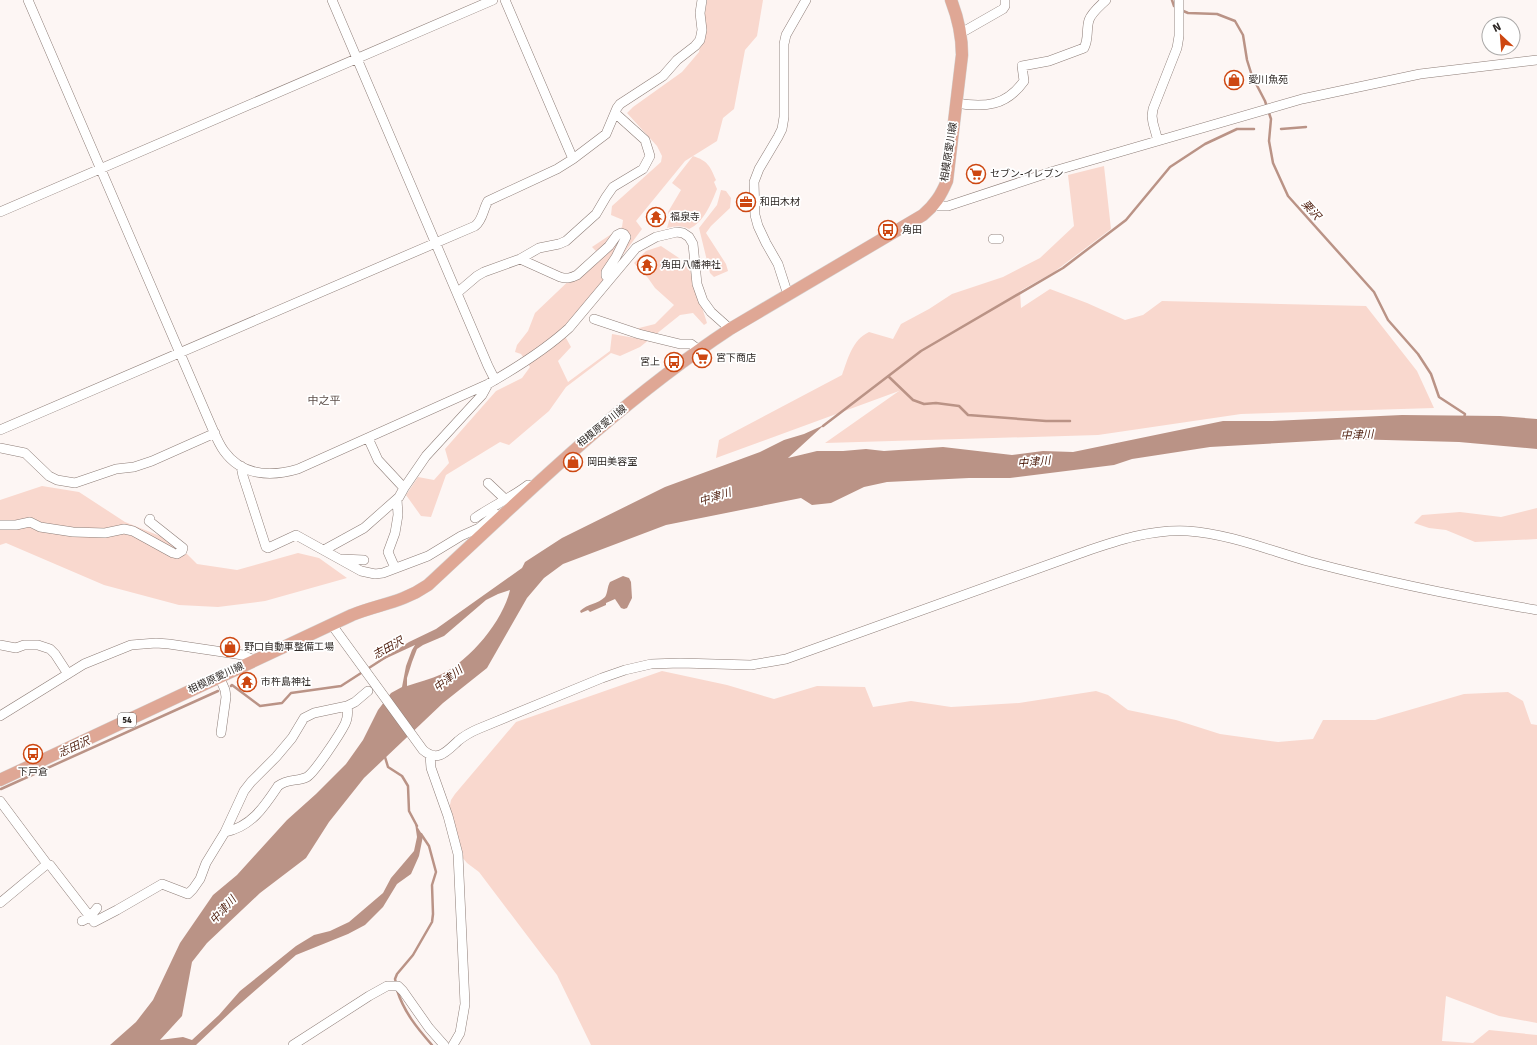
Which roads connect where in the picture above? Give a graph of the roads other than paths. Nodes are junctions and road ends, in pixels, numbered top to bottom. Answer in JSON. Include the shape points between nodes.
{"nodes":[{"id":1,"x":28,"y":0,"type":"edge"},
{"id":2,"x":332,"y":0,"type":"edge"},
{"id":3,"x":493,"y":0,"type":"edge"},
{"id":4,"x":505,"y":0,"type":"edge"},
{"id":5,"x":702,"y":0,"type":"edge"},
{"id":6,"x":806,"y":0,"type":"edge"},
{"id":7,"x":951,"y":0,"type":"edge"},
{"id":8,"x":1006,"y":0,"type":"edge"},
{"id":9,"x":1106,"y":0,"type":"edge"},
{"id":10,"x":1179,"y":1,"type":"edge"},
{"id":11,"x":961,"y":33,"type":"junction"},
{"id":12,"x":357,"y":58,"type":"junction"},
{"id":13,"x":1537,"y":60,"type":"edge"},
{"id":14,"x":956,"y":103,"type":"junction"},
{"id":15,"x":615,"y":113,"type":"junction"},
{"id":16,"x":1158,"y":141,"type":"junction"},
{"id":17,"x":573,"y":159,"type":"junction"},
{"id":18,"x":101,"y":169,"type":"junction"},
{"id":19,"x":933,"y":206,"type":"junction"},
{"id":20,"x":0,"y":212,"type":"edge"},
{"id":21,"x":436,"y":243,"type":"junction"},
{"id":22,"x":520,"y":259,"type":"junction"},
{"id":23,"x":610,"y":279,"type":"junction"},
{"id":24,"x":457,"y":293,"type":"junction"},
{"id":25,"x":788,"y":295,"type":"junction"},
{"id":26,"x":594,"y":319,"type":"dead end"},
{"id":27,"x":730,"y":329,"type":"junction"},
{"id":28,"x":699,"y":350,"type":"junction"},
{"id":29,"x":180,"y":353,"type":"junction"},
{"id":30,"x":492,"y":382,"type":"junction"},
{"id":31,"x":0,"y":430,"type":"edge"},
{"id":32,"x":215,"y":433,"type":"junction"},
{"id":33,"x":368,"y":438,"type":"junction"},
{"id":34,"x":0,"y":448,"type":"edge"},
{"id":35,"x":241,"y":466,"type":"junction"},
{"id":36,"x":488,"y":484,"type":"dead end"},
{"id":37,"x":534,"y":486,"type":"junction"},
{"id":38,"x":404,"y":488,"type":"junction"},
{"id":39,"x":396,"y":499,"type":"junction"},
{"id":40,"x":506,"y":500,"type":"junction"},
{"id":41,"x":502,"y":517,"type":"junction"},
{"id":42,"x":475,"y":518,"type":"dead end"},
{"id":43,"x":150,"y":519,"type":"dead end"},
{"id":44,"x":0,"y":525,"type":"edge"},
{"id":45,"x":324,"y":550,"type":"junction"},
{"id":46,"x":341,"y":559,"type":"junction"},
{"id":47,"x":364,"y":560,"type":"dead end"},
{"id":48,"x":395,"y":568,"type":"junction"},
{"id":49,"x":1537,"y":610,"type":"edge"},
{"id":50,"x":335,"y":629,"type":"junction"},
{"id":51,"x":0,"y":645,"type":"edge"},
{"id":52,"x":254,"y":660,"type":"junction"},
{"id":53,"x":68,"y":674,"type":"junction"},
{"id":54,"x":218,"y":676,"type":"junction"},
{"id":55,"x":368,"y":691,"type":"dead end"},
{"id":56,"x":347,"y":706,"type":"junction"},
{"id":57,"x":0,"y":716,"type":"edge"},
{"id":58,"x":221,"y":733,"type":"dead end"},
{"id":59,"x":426,"y":752,"type":"junction"},
{"id":60,"x":0,"y":780,"type":"edge"},
{"id":61,"x":0,"y":801,"type":"edge"},
{"id":62,"x":225,"y":832,"type":"junction"},
{"id":63,"x":47,"y":864,"type":"junction"},
{"id":64,"x":0,"y":904,"type":"edge"},
{"id":65,"x":97,"y":908,"type":"dead end"},
{"id":66,"x":86,"y":919,"type":"junction"},
{"id":67,"x":293,"y":1045,"type":"edge"},
{"id":68,"x":444,"y":1045,"type":"edge"},
{"id":69,"x":453,"y":1045,"type":"edge"}],
"edges":[{"from":1,"to":18,"type":"street"},
{"from":2,"to":12,"type":"street"},
{"from":3,"to":12,"type":"street"},
{"from":4,"to":17,"type":"street"},
{"from":5,"to":15,"type":"street","via":[[700,40],[663,76],[620,104]]},
{"from":6,"to":25,"type":"street","via":[[786,35],[784,44],[782,128],[754,182],[758,226],[778,264]]},
{"from":7,"to":11,"type":"main road","name":"相模原愛川線","number":"54"},
{"from":8,"to":11,"type":"street","via":[[1003,9]]},
{"from":9,"to":14,"type":"street","via":[[1089,20],[1084,48],[1049,61],[1022,66],[1024,81],[1002,102],[980,106]]},
{"from":10,"to":16,"type":"street","via":[[1177,48],[1153,109],[1152,116]]},
{"from":11,"to":14,"type":"main road","name":"相模原愛川線","number":"54","via":[[962,55]]},
{"from":12,"to":18,"type":"street"},
{"from":12,"to":21,"type":"street"},
{"from":13,"to":16,"type":"street","via":[[1420,74],[1352,87],[1276,106]]},
{"from":14,"to":19,"type":"main road","name":"相模原愛川線","number":"54","via":[[947,180]]},
{"from":15,"to":17,"type":"street","via":[[606,134]]},
{"from":15,"to":22,"type":"street","via":[[645,140],[650,156],[643,170],[614,187],[596,214],[566,241],[539,248]]},
{"from":16,"to":19,"type":"street","via":[[948,206]]},
{"from":17,"to":21,"type":"street","via":[[557,170],[488,201],[478,223]]},
{"from":18,"to":20,"type":"street"},
{"from":18,"to":29,"type":"street"},
{"from":19,"to":25,"type":"main road","name":"相模原愛川線","number":"54","via":[[912,223]]},
{"from":21,"to":24,"type":"street"},
{"from":21,"to":29,"type":"street"},
{"from":22,"to":23,"type":"street","via":[[560,277],[572,278],[608,246],[616,235],[624,234],[624,243],[606,272]]},
{"from":22,"to":24,"type":"street","via":[[477,276]]},
{"from":23,"to":27,"type":"street","via":[[630,254],[645,243],[669,234],[683,233],[693,244],[700,294],[711,312]]},
{"from":23,"to":30,"type":"street","via":[[561,336]]},
{"from":24,"to":30,"type":"street","via":[[488,366]]},
{"from":25,"to":27,"type":"main road","name":"相模原愛川線","number":"54"},
{"from":26,"to":28,"type":"street","via":[[639,334],[680,344],[691,344]]},
{"from":27,"to":28,"type":"main road","name":"相模原愛川線","number":"54"},
{"from":28,"to":37,"type":"main road","name":"相模原愛川線","number":"54","via":[[604,424]]},
{"from":29,"to":31,"type":"street"},
{"from":29,"to":32,"type":"street"},
{"from":30,"to":33,"type":"street"},
{"from":30,"to":38,"type":"street","via":[[426,456]]},
{"from":32,"to":34,"type":"street","via":[[152,461],[116,469],[75,484],[49,476],[25,453]]},
{"from":32,"to":35,"type":"street","via":[[224,451]]},
{"from":33,"to":35,"type":"street","via":[[298,469],[283,473],[263,474]]},
{"from":33,"to":38,"type":"street","via":[[378,460]]},
{"from":35,"to":45,"type":"street","via":[[266,547],[296,535]]},
{"from":36,"to":40,"type":"street"},
{"from":37,"to":40,"type":"street","via":[[530,484]]},
{"from":37,"to":41,"type":"main road","name":"相模原愛川線","number":"54"},
{"from":38,"to":39,"type":"street"},
{"from":39,"to":45,"type":"street","via":[[364,528]]},
{"from":39,"to":48,"type":"street","via":[[398,515],[388,552]]},
{"from":40,"to":42,"type":"street"},
{"from":41,"to":48,"type":"street","via":[[496,514],[479,528],[428,556]]},
{"from":41,"to":50,"type":"main road","name":"相模原愛川線","number":"54","via":[[417,593],[399,601],[362,611]]},
{"from":43,"to":44,"type":"street","via":[[149,521],[182,548],[182,552],[173,553],[128,529],[105,533],[73,532],[40,527],[30,522],[16,526]]},
{"from":45,"to":46,"type":"street"},
{"from":46,"to":47,"type":"street"},
{"from":46,"to":48,"type":"street","via":[[369,574],[383,573]]},
{"from":49,"to":59,"type":"street","via":[[1395,583],[1216,535],[1187,531],[1147,534],[1128,537],[1081,553],[786,659],[751,665],[651,664],[624,670],[478,729],[445,752],[433,756]]},
{"from":50,"to":52,"type":"main road","name":"相模原愛川線","number":"54"},
{"from":50,"to":59,"type":"street"},
{"from":51,"to":53,"type":"street","via":[[16,648],[38,645],[50,649]]},
{"from":52,"to":53,"type":"street","via":[[217,650],[156,643],[140,644],[121,648]]},
{"from":52,"to":54,"type":"main road","name":"相模原愛川線","number":"54"},
{"from":53,"to":57,"type":"street"},
{"from":54,"to":58,"type":"street","via":[[226,697]]},
{"from":54,"to":60,"type":"main road","name":"相模原愛川線","number":"54"},
{"from":55,"to":56,"type":"street"},
{"from":56,"to":62,"type":"street","via":[[320,711],[304,718],[280,753],[244,791]]},
{"from":56,"to":62,"type":"street","via":[[345,724],[308,776],[282,783],[257,815],[240,827]]},
{"from":59,"to":69,"type":"street","via":[[458,854],[466,1004],[460,1033]]},
{"from":61,"to":63,"type":"street"},
{"from":62,"to":66,"type":"street","via":[[206,863],[200,879],[188,894],[162,884],[94,922]]},
{"from":63,"to":64,"type":"street"},
{"from":63,"to":66,"type":"street"},
{"from":65,"to":66,"type":"street"},
{"from":67,"to":68,"type":"street","via":[[369,996],[391,986],[398,986]]}]}
